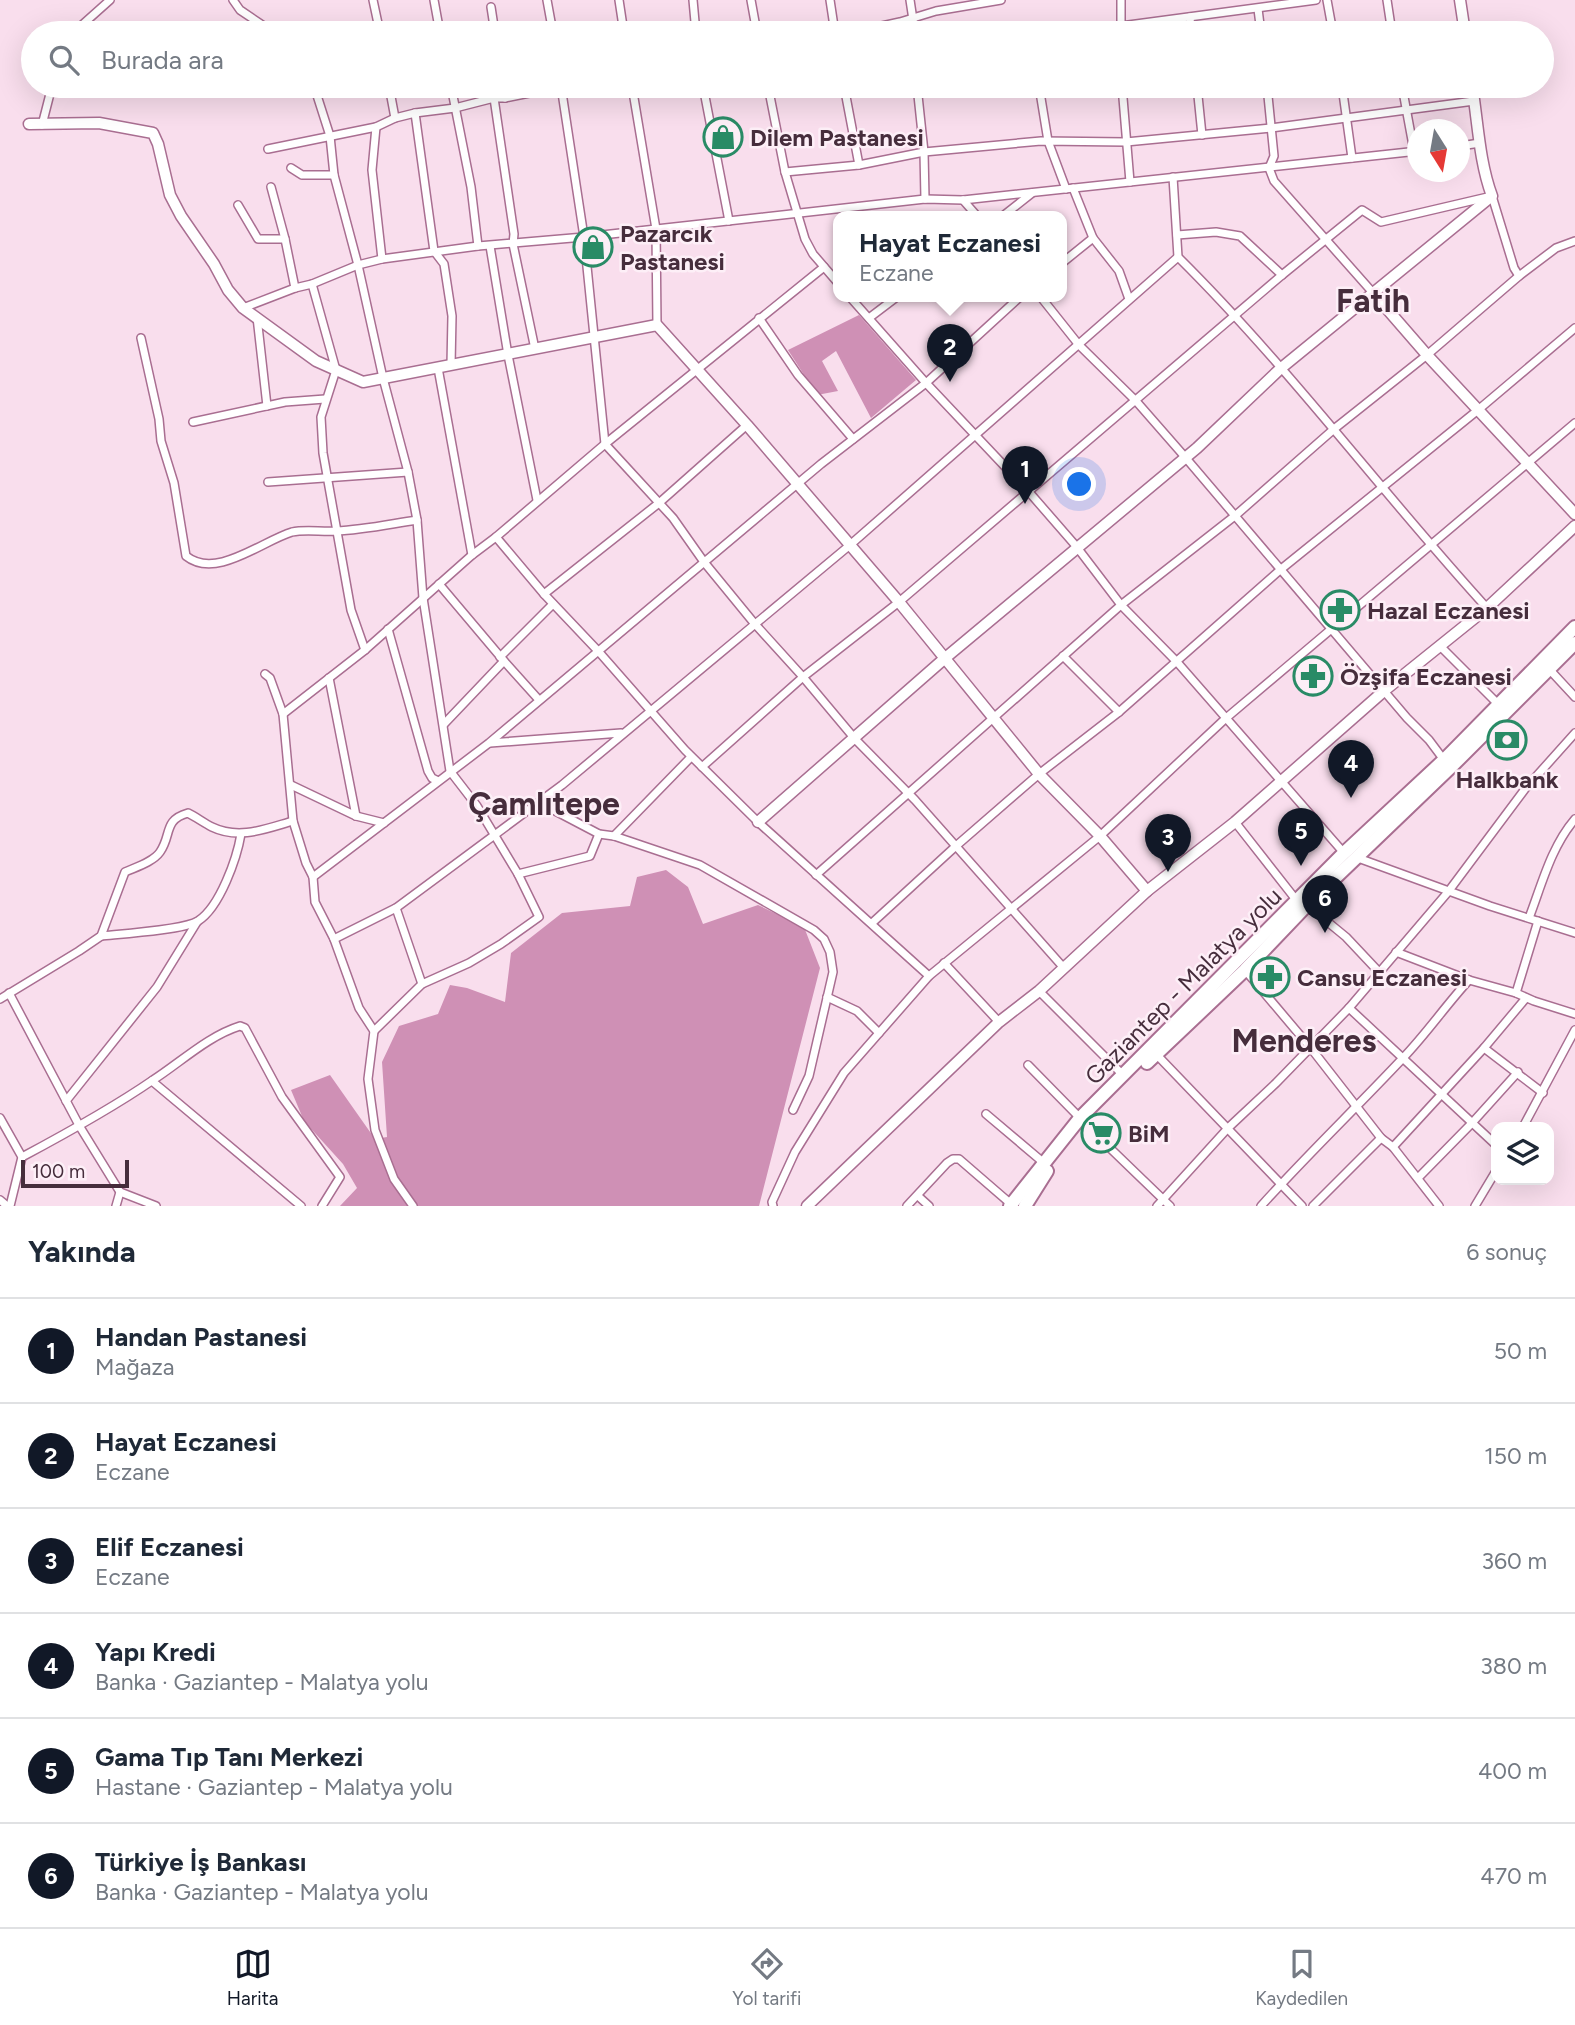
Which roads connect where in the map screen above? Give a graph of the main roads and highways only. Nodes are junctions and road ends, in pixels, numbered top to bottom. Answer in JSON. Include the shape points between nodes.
{"nodes":[{"id":1,"x":1575,"y":627,"type":"edge"},
{"id":2,"x":1575,"y":643,"type":"edge"},
{"id":3,"x":1302,"y":903,"type":"junction"},
{"id":4,"x":1083,"y":1121,"type":"junction"},
{"id":5,"x":1010,"y":1205,"type":"edge"},
{"id":6,"x":1025,"y":1206,"type":"edge"}],
"edges":[{"from":1,"to":3,"type":"highway","name":"Gaziantep - Malatya yolu","via":[[1344,853]]},
{"from":2,"to":3,"type":"highway","name":"Gaziantep - Malatya yolu","via":[[1358,858]]},
{"from":3,"to":4,"type":"highway","name":"Gaziantep - Malatya yolu","via":[[1123,1075]]},
{"from":3,"to":4,"type":"highway","name":"Gaziantep - Malatya yolu","via":[[1245,970]]},
{"from":4,"to":5,"type":"highway","name":"Gaziantep - Malatya yolu"},
{"from":4,"to":6,"type":"highway","name":"Gaziantep - Malatya yolu"}]}
